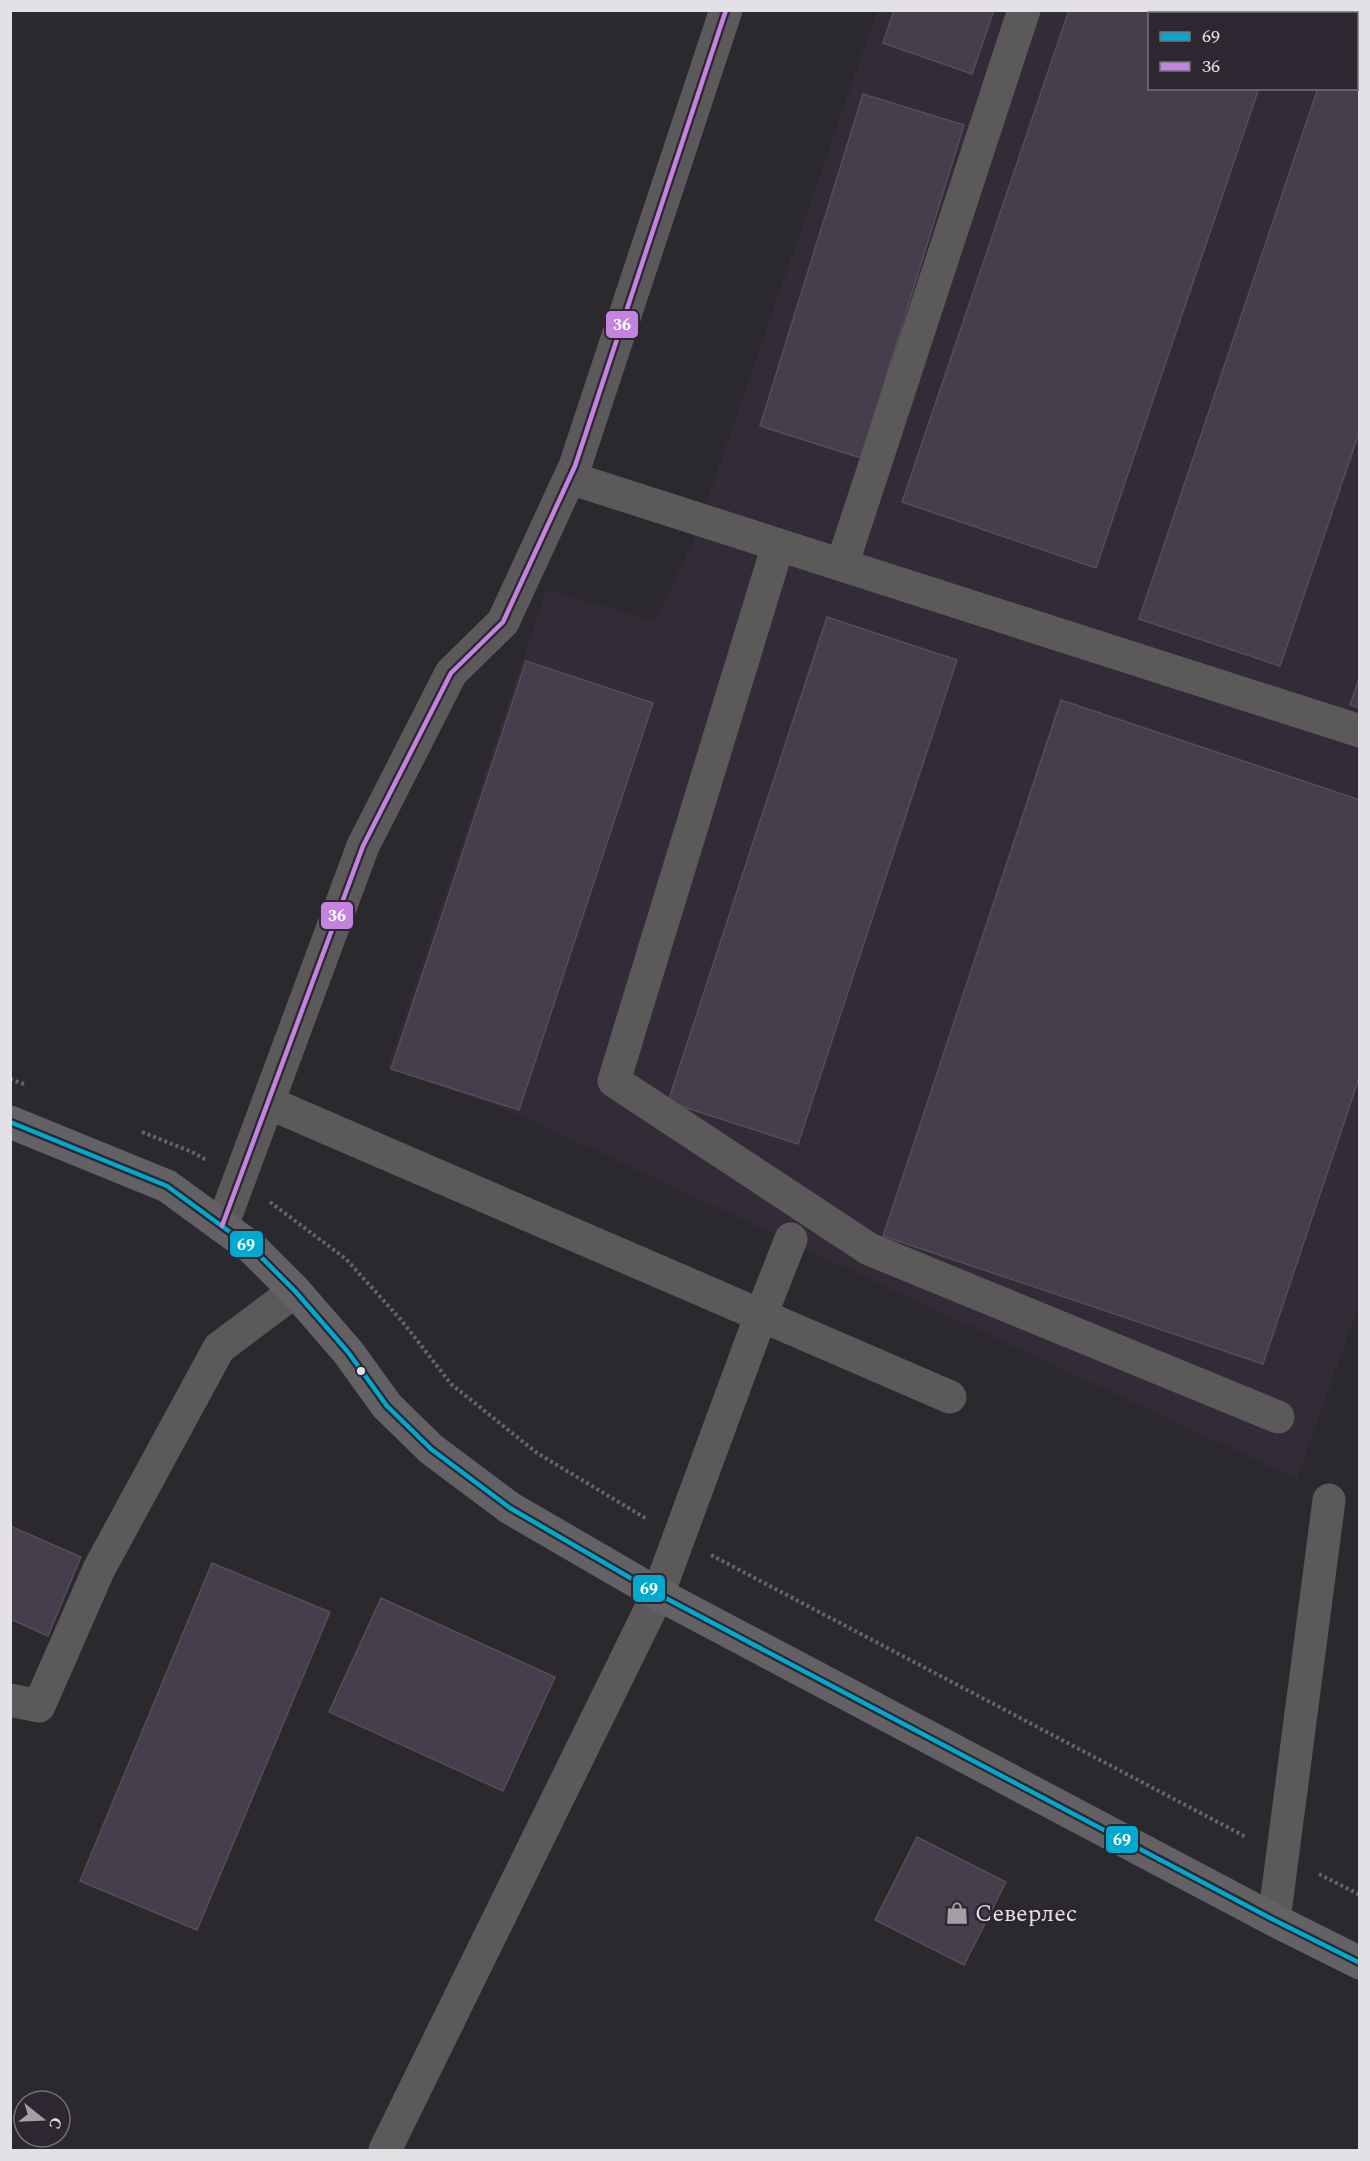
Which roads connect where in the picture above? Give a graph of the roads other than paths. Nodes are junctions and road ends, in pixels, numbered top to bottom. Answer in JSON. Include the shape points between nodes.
{"nodes":[{"id":1,"x":726,"y":10,"type":"edge"},
{"id":2,"x":1024,"y":10,"type":"edge"},
{"id":3,"x":570,"y":478,"type":"junction"},
{"id":4,"x":778,"y":545,"type":"junction"},
{"id":5,"x":842,"y":565,"type":"junction"},
{"id":6,"x":1359,"y":731,"type":"edge"},
{"id":7,"x":269,"y":1103,"type":"junction"},
{"id":8,"x":10,"y":1122,"type":"edge"},
{"id":9,"x":222,"y":1226,"type":"junction"},
{"id":10,"x":791,"y":1239,"type":"dead end"},
{"id":11,"x":295,"y":1292,"type":"junction"},
{"id":12,"x":761,"y":1315,"type":"junction"},
{"id":13,"x":950,"y":1397,"type":"dead end"},
{"id":14,"x":1278,"y":1417,"type":"dead end"},
{"id":15,"x":1329,"y":1500,"type":"dead end"},
{"id":16,"x":658,"y":1594,"type":"junction"},
{"id":17,"x":10,"y":1700,"type":"edge"},
{"id":18,"x":1274,"y":1920,"type":"junction"},
{"id":19,"x":1359,"y":1963,"type":"edge"},
{"id":20,"x":385,"y":2151,"type":"edge"}],
"edges":[{"from":1,"to":3,"type":"street"},
{"from":2,"to":5,"type":"street"},
{"from":3,"to":4,"type":"street"},
{"from":3,"to":7,"type":"street","via":[[503,622],[451,673],[363,846]]},
{"from":4,"to":5,"type":"street"},
{"from":4,"to":14,"type":"street","via":[[614,1081],[869,1249]]},
{"from":5,"to":6,"type":"street"},
{"from":7,"to":9,"type":"street"},
{"from":7,"to":12,"type":"street"},
{"from":8,"to":9,"type":"main road","via":[[167,1186]]},
{"from":9,"to":11,"type":"main road","via":[[252,1248]]},
{"from":10,"to":12,"type":"street"},
{"from":11,"to":16,"type":"main road","via":[[348,1352],[387,1406],[431,1449],[510,1508]]},
{"from":11,"to":17,"type":"street","via":[[219,1348],[99,1569],[39,1706]]},
{"from":12,"to":13,"type":"street"},
{"from":12,"to":16,"type":"street"},
{"from":15,"to":18,"type":"street"},
{"from":16,"to":18,"type":"main road"},
{"from":16,"to":20,"type":"street"},
{"from":18,"to":19,"type":"main road"}]}
